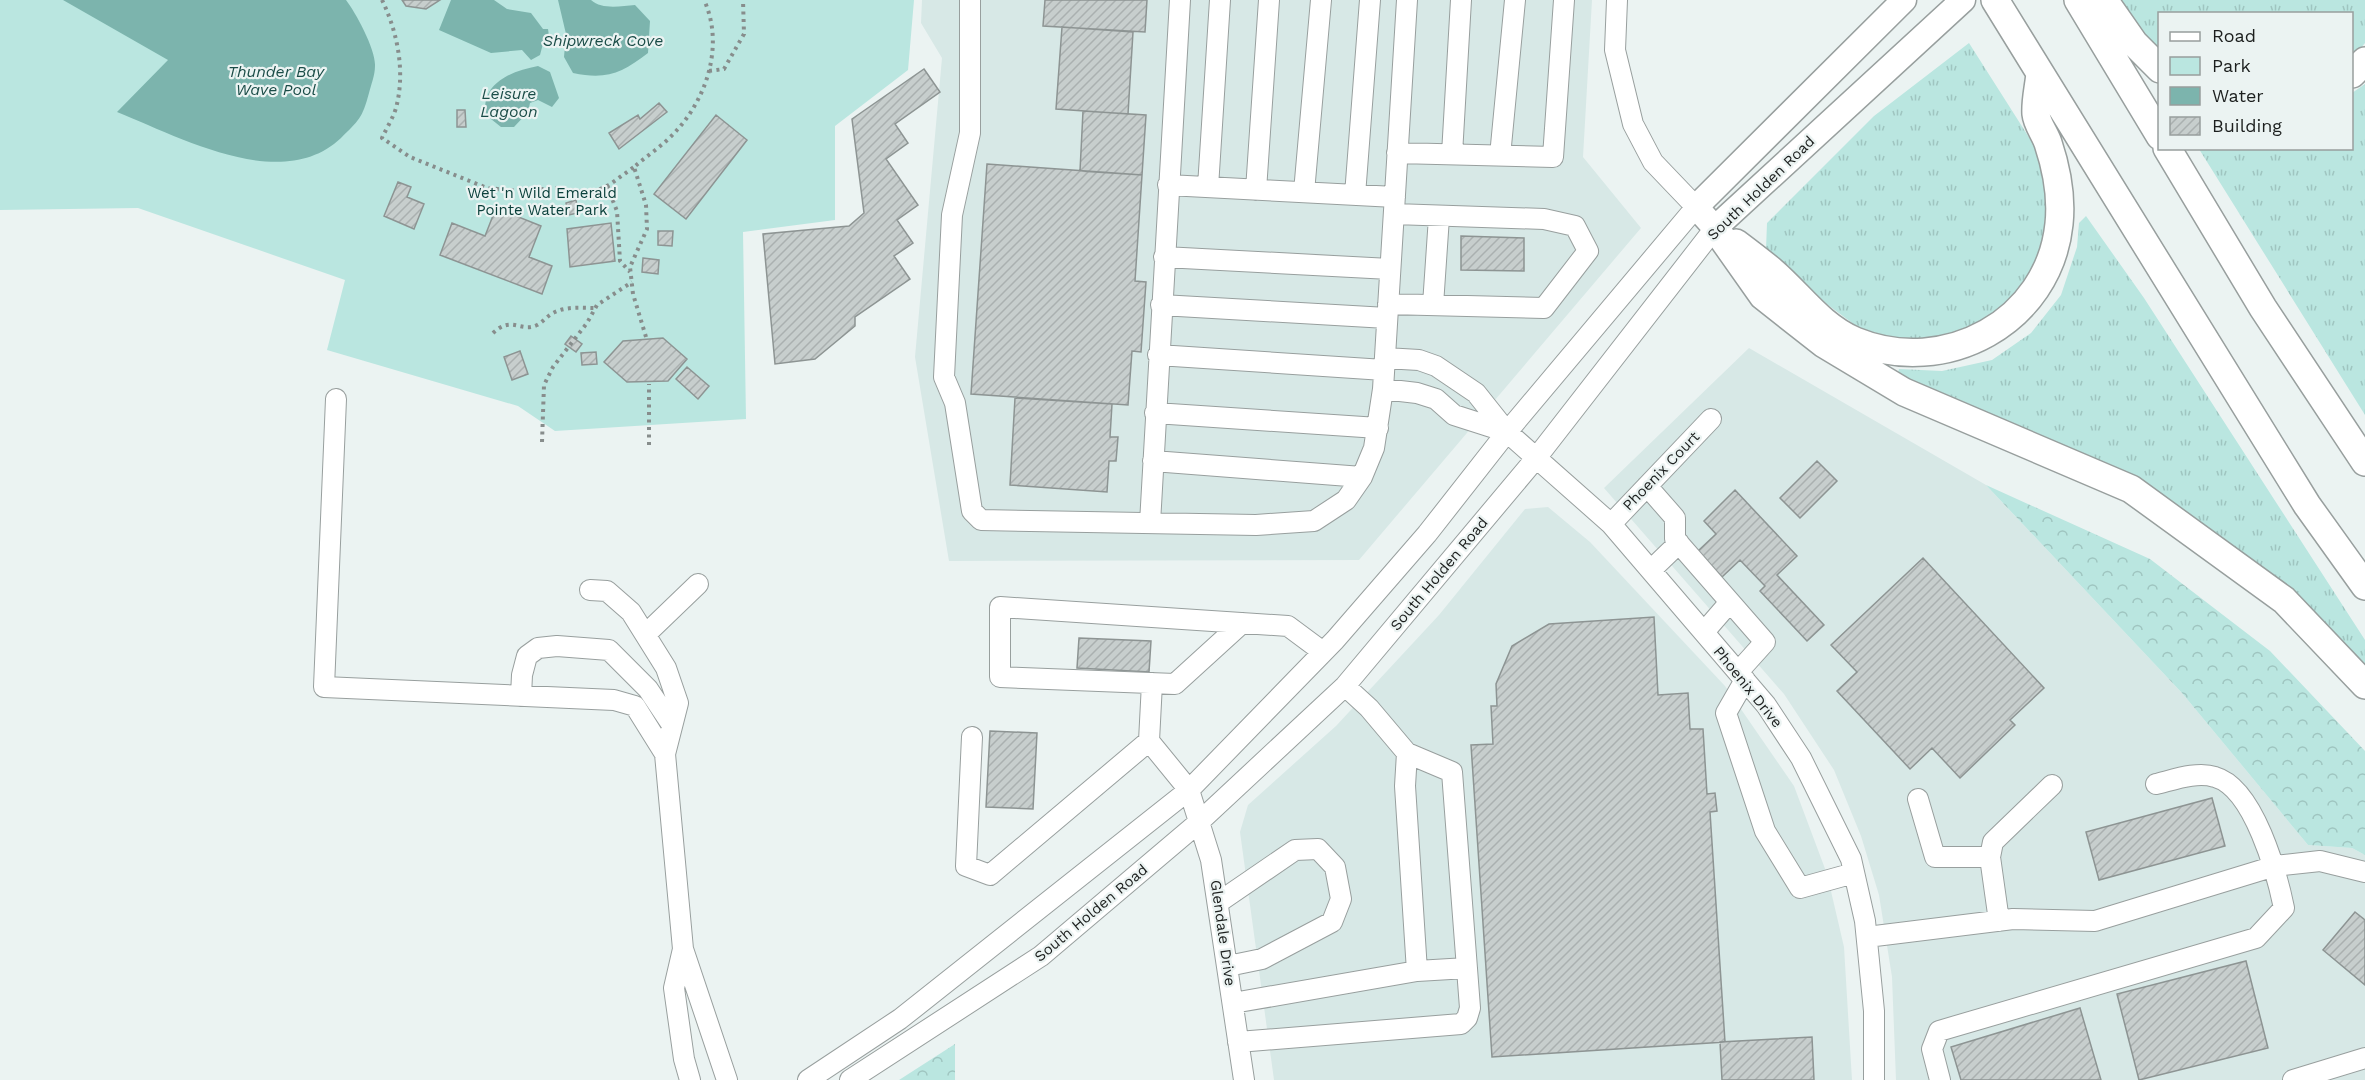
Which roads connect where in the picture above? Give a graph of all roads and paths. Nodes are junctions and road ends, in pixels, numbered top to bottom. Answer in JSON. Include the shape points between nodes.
{"nodes":[{"id":1,"x":381,"y":0,"type":"edge"},
{"id":2,"x":704,"y":0,"type":"edge"},
{"id":3,"x":743,"y":0,"type":"edge"},
{"id":4,"x":970,"y":0,"type":"edge"},
{"id":5,"x":1180,"y":0,"type":"edge"},
{"id":6,"x":1220,"y":0,"type":"edge"},
{"id":7,"x":1269,"y":0,"type":"edge"},
{"id":8,"x":1321,"y":0,"type":"edge"},
{"id":9,"x":1370,"y":0,"type":"edge"},
{"id":10,"x":1407,"y":0,"type":"edge"},
{"id":11,"x":1461,"y":0,"type":"edge"},
{"id":12,"x":1515,"y":0,"type":"edge"},
{"id":13,"x":1564,"y":0,"type":"edge"},
{"id":14,"x":1617,"y":0,"type":"edge"},
{"id":15,"x":1904,"y":0,"type":"edge"},
{"id":16,"x":1964,"y":0,"type":"edge"},
{"id":17,"x":1995,"y":0,"type":"edge"},
{"id":18,"x":2078,"y":0,"type":"edge"},
{"id":19,"x":2104,"y":0,"type":"edge"},
{"id":20,"x":2365,"y":61,"type":"edge"},
{"id":21,"x":2158,"y":67,"type":"edge"},
{"id":22,"x":709,"y":71,"type":"junction"},
{"id":23,"x":2040,"y":73,"type":"junction"},
{"id":24,"x":2353,"y":73,"type":"edge"},
{"id":25,"x":2158,"y":133,"type":"edge"},
{"id":26,"x":2168,"y":150,"type":"edge"},
{"id":27,"x":1397,"y":153,"type":"junction"},
{"id":28,"x":1452,"y":154,"type":"junction"},
{"id":29,"x":1500,"y":156,"type":"junction"},
{"id":30,"x":634,"y":166,"type":"junction"},
{"id":31,"x":1168,"y":185,"type":"junction"},
{"id":32,"x":607,"y":186,"type":"junction"},
{"id":33,"x":1208,"y":187,"type":"junction"},
{"id":34,"x":1256,"y":190,"type":"junction"},
{"id":35,"x":1304,"y":192,"type":"junction"},
{"id":36,"x":1355,"y":195,"type":"junction"},
{"id":37,"x":1394,"y":205,"type":"junction"},
{"id":38,"x":1696,"y":207,"type":"junction"},
{"id":39,"x":1438,"y":217,"type":"junction"},
{"id":40,"x":1715,"y":228,"type":"junction"},
{"id":41,"x":1164,"y":257,"type":"junction"},
{"id":42,"x":1390,"y":269,"type":"junction"},
{"id":43,"x":631,"y":272,"type":"junction"},
{"id":44,"x":632,"y":282,"type":"junction"},
{"id":45,"x":1161,"y":305,"type":"junction"},
{"id":46,"x":1433,"y":305,"type":"junction"},
{"id":47,"x":595,"y":308,"type":"junction"},
{"id":48,"x":1388,"y":311,"type":"junction"},
{"id":49,"x":493,"y":333,"type":"dead end"},
{"id":50,"x":646,"y":337,"type":"dead end"},
{"id":51,"x":1158,"y":356,"type":"junction"},
{"id":52,"x":1384,"y":372,"type":"junction"},
{"id":53,"x":649,"y":384,"type":"dead end"},
{"id":54,"x":336,"y":399,"type":"dead end"},
{"id":55,"x":1155,"y":413,"type":"junction"},
{"id":56,"x":1711,"y":418,"type":"dead end"},
{"id":57,"x":1378,"y":428,"type":"junction"},
{"id":58,"x":1507,"y":432,"type":"junction"},
{"id":59,"x":542,"y":442,"type":"dead end"},
{"id":60,"x":649,"y":445,"type":"dead end"},
{"id":61,"x":1537,"y":457,"type":"junction"},
{"id":62,"x":1153,"y":461,"type":"junction"},
{"id":63,"x":2365,"y":462,"type":"edge"},
{"id":64,"x":1362,"y":477,"type":"junction"},
{"id":65,"x":1647,"y":486,"type":"junction"},
{"id":66,"x":1150,"y":523,"type":"junction"},
{"id":67,"x":1611,"y":524,"type":"junction"},
{"id":68,"x":1679,"y":543,"type":"junction"},
{"id":69,"x":1651,"y":570,"type":"junction"},
{"id":70,"x":698,"y":584,"type":"dead end"},
{"id":71,"x":2365,"y":586,"type":"edge"},
{"id":72,"x":590,"y":590,"type":"dead end"},
{"id":73,"x":1730,"y":602,"type":"junction"},
{"id":74,"x":1242,"y":623,"type":"junction"},
{"id":75,"x":1704,"y":632,"type":"junction"},
{"id":76,"x":646,"y":634,"type":"junction"},
{"id":77,"x":1323,"y":652,"type":"junction"},
{"id":78,"x":1742,"y":676,"type":"junction"},
{"id":79,"x":1152,"y":683,"type":"junction"},
{"id":80,"x":2365,"y":685,"type":"edge"},
{"id":81,"x":1345,"y":686,"type":"junction"},
{"id":82,"x":521,"y":696,"type":"junction"},
{"id":83,"x":672,"y":725,"type":"junction"},
{"id":84,"x":972,"y":737,"type":"dead end"},
{"id":85,"x":1149,"y":741,"type":"junction"},
{"id":86,"x":1407,"y":753,"type":"junction"},
{"id":87,"x":665,"y":754,"type":"junction"},
{"id":88,"x":2156,"y":784,"type":"dead end"},
{"id":89,"x":2052,"y":785,"type":"dead end"},
{"id":90,"x":1189,"y":790,"type":"junction"},
{"id":91,"x":1918,"y":799,"type":"dead end"},
{"id":92,"x":1198,"y":823,"type":"junction"},
{"id":93,"x":1990,"y":857,"type":"junction"},
{"id":94,"x":2275,"y":866,"type":"junction"},
{"id":95,"x":2365,"y":872,"type":"edge"},
{"id":96,"x":1854,"y":873,"type":"junction"},
{"id":97,"x":1219,"y":902,"type":"junction"},
{"id":98,"x":1999,"y":921,"type":"junction"},
{"id":99,"x":1867,"y":937,"type":"junction"},
{"id":100,"x":683,"y":949,"type":"junction"},
{"id":101,"x":1228,"y":966,"type":"junction"},
{"id":102,"x":1467,"y":968,"type":"junction"},
{"id":103,"x":1417,"y":971,"type":"junction"},
{"id":104,"x":1233,"y":1003,"type":"junction"},
{"id":105,"x":1238,"y":1042,"type":"junction"},
{"id":106,"x":2365,"y":1058,"type":"edge"},
{"id":107,"x":690,"y":1080,"type":"edge"},
{"id":108,"x":727,"y":1080,"type":"edge"},
{"id":109,"x":808,"y":1080,"type":"edge"},
{"id":110,"x":850,"y":1080,"type":"edge"},
{"id":111,"x":1244,"y":1080,"type":"edge"},
{"id":112,"x":1874,"y":1080,"type":"edge"},
{"id":113,"x":1940,"y":1080,"type":"edge"},
{"id":114,"x":2294,"y":1080,"type":"edge"}],
"edges":[{"from":1,"to":32,"type":"path","via":[[394,24],[400,69],[397,105],[382,138],[410,157],[487,188],[557,188],[591,193]]},
{"from":2,"to":22,"type":"path","via":[[712,18]]},
{"from":3,"to":22,"type":"path","via":[[744,34],[724,69]]},
{"from":4,"to":66,"type":"street","via":[[970,134],[952,215],[944,377],[955,403],[972,511],[981,520]]},
{"from":5,"to":31,"type":"street"},
{"from":6,"to":33,"type":"street"},
{"from":7,"to":34,"type":"street"},
{"from":8,"to":35,"type":"street"},
{"from":9,"to":36,"type":"street"},
{"from":10,"to":27,"type":"street"},
{"from":11,"to":28,"type":"street"},
{"from":12,"to":29,"type":"street"},
{"from":13,"to":29,"type":"street","via":[[1553,157]]},
{"from":14,"to":38,"type":"street","via":[[1615,50],[1633,124],[1653,162]]},
{"from":15,"to":38,"type":"main road","name":"South Holden Road"},
{"from":16,"to":40,"type":"main road","name":"South Holden Road"},
{"from":17,"to":23,"type":"highway"},
{"from":18,"to":25,"type":"highway"},
{"from":19,"to":21,"type":"highway","via":[[2133,43]]},
{"from":20,"to":24,"type":"highway"},
{"from":22,"to":30,"type":"path","via":[[692,111],[676,131]]},
{"from":23,"to":40,"type":"highway","via":[[2036,115],[2056,168],[2060,199],[2054,249],[2041,285],[2011,318],[1969,342],[1944,350],[1911,353],[1855,341],[1828,326],[1773,272]]},
{"from":23,"to":71,"type":"highway","via":[[2307,505]]},
{"from":26,"to":63,"type":"highway","via":[[2263,308]]},
{"from":27,"to":28,"type":"street"},
{"from":27,"to":37,"type":"street"},
{"from":28,"to":29,"type":"street"},
{"from":30,"to":32,"type":"path"},
{"from":30,"to":43,"type":"path","via":[[646,205],[647,229]]},
{"from":31,"to":33,"type":"street"},
{"from":31,"to":41,"type":"street"},
{"from":32,"to":43,"type":"path","via":[[617,211],[620,261]]},
{"from":33,"to":34,"type":"street"},
{"from":34,"to":35,"type":"street"},
{"from":35,"to":36,"type":"street"},
{"from":36,"to":37,"type":"street"},
{"from":37,"to":39,"type":"street"},
{"from":37,"to":42,"type":"street"},
{"from":38,"to":40,"type":"main road"},
{"from":38,"to":58,"type":"street","name":"South Holden Road"},
{"from":39,"to":46,"type":"street"},
{"from":39,"to":46,"type":"street","via":[[1544,219],[1575,226],[1588,251],[1544,308]]},
{"from":40,"to":61,"type":"street","name":"South Holden Road"},
{"from":40,"to":80,"type":"highway","via":[[1762,296],[1824,344],[1904,392],[2131,489],[2284,600]]},
{"from":41,"to":42,"type":"street"},
{"from":41,"to":45,"type":"street"},
{"from":42,"to":48,"type":"street"},
{"from":43,"to":44,"type":"path"},
{"from":44,"to":47,"type":"path"},
{"from":44,"to":50,"type":"path"},
{"from":45,"to":48,"type":"street"},
{"from":45,"to":51,"type":"street"},
{"from":46,"to":48,"type":"street"},
{"from":47,"to":49,"type":"path","via":[[563,309],[537,325],[510,323]]},
{"from":47,"to":59,"type":"path","via":[[544,385]]},
{"from":48,"to":52,"type":"street"},
{"from":51,"to":52,"type":"street"},
{"from":51,"to":55,"type":"street"},
{"from":52,"to":57,"type":"street"},
{"from":52,"to":58,"type":"street","via":[[1436,399],[1454,415]]},
{"from":52,"to":58,"type":"street","via":[[1419,360],[1454,376],[1476,393]]},
{"from":53,"to":60,"type":"path"},
{"from":54,"to":82,"type":"street","via":[[324,687]]},
{"from":55,"to":57,"type":"street"},
{"from":55,"to":62,"type":"street"},
{"from":56,"to":65,"type":"street","name":"Phoenix Court"},
{"from":57,"to":64,"type":"street"},
{"from":58,"to":61,"type":"street","name":"Phoenix Drive"},
{"from":58,"to":77,"type":"street","name":"South Holden Road","via":[[1427,534]]},
{"from":61,"to":67,"type":"street","name":"Phoenix Drive"},
{"from":61,"to":81,"type":"street","name":"South Holden Road"},
{"from":62,"to":64,"type":"street"},
{"from":62,"to":66,"type":"street"},
{"from":64,"to":66,"type":"street","via":[[1346,500],[1314,521],[1256,525]]},
{"from":65,"to":67,"type":"street","name":"Phoenix Court"},
{"from":65,"to":68,"type":"street","via":[[1675,518],[1675,539]]},
{"from":67,"to":69,"type":"street","name":"Phoenix Drive"},
{"from":68,"to":69,"type":"street"},
{"from":68,"to":73,"type":"street"},
{"from":69,"to":75,"type":"street","name":"Phoenix Drive"},
{"from":70,"to":76,"type":"street"},
{"from":72,"to":76,"type":"street","via":[[607,591],[631,612]]},
{"from":73,"to":75,"type":"street"},
{"from":73,"to":78,"type":"street","via":[[1766,642]]},
{"from":74,"to":77,"type":"street","via":[[1288,626]]},
{"from":74,"to":79,"type":"street","via":[[1175,684]]},
{"from":74,"to":79,"type":"street","via":[[1000,607],[1000,677]]},
{"from":75,"to":78,"type":"street","name":"Phoenix Drive"},
{"from":76,"to":83,"type":"street","via":[[666,668],[678,703]]},
{"from":77,"to":90,"type":"street","name":"South Holden Road"},
{"from":78,"to":96,"type":"street","name":"Phoenix Drive","via":[[1801,758]]},
{"from":78,"to":96,"type":"street","via":[[1726,713],[1764,831],[1800,888]]},
{"from":79,"to":85,"type":"street"},
{"from":81,"to":86,"type":"street"},
{"from":81,"to":92,"type":"street","name":"South Holden Road"},
{"from":82,"to":83,"type":"street","via":[[527,656],[538,648],[609,650],[648,689]]},
{"from":82,"to":87,"type":"street","via":[[614,700],[635,706]]},
{"from":83,"to":87,"type":"street"},
{"from":84,"to":85,"type":"street","via":[[966,866],[990,875]]},
{"from":85,"to":90,"type":"street"},
{"from":86,"to":102,"type":"street","via":[[1452,772]]},
{"from":86,"to":103,"type":"street","via":[[1405,786]]},
{"from":87,"to":100,"type":"street"},
{"from":88,"to":94,"type":"street","via":[[2206,776],[2232,787],[2248,808]]},
{"from":89,"to":93,"type":"street","via":[[1993,842]]},
{"from":90,"to":92,"type":"street","name":"Glendale Drive"},
{"from":90,"to":109,"type":"street","name":"South Holden Road","via":[[900,1019]]},
{"from":91,"to":93,"type":"street","via":[[1935,857]]},
{"from":92,"to":97,"type":"street","name":"Glendale Drive","via":[[1212,860]]},
{"from":92,"to":110,"type":"street","name":"South Holden Road","via":[[1041,956]]},
{"from":93,"to":98,"type":"street"},
{"from":94,"to":95,"type":"street","via":[[2320,861]]},
{"from":94,"to":98,"type":"street","via":[[2095,921]]},
{"from":94,"to":113,"type":"street","via":[[2284,908],[2256,938],[1939,1031],[1932,1049]]},
{"from":96,"to":99,"type":"street","name":"Phoenix Drive"},
{"from":97,"to":101,"type":"street","name":"Glendale Drive"},
{"from":97,"to":101,"type":"street","via":[[1295,850],[1318,849],[1335,867],[1341,899],[1332,922],[1262,958]]},
{"from":98,"to":99,"type":"street"},
{"from":99,"to":112,"type":"street","name":"Phoenix Drive","via":[[1874,1011]]},
{"from":100,"to":107,"type":"street","via":[[674,988]]},
{"from":100,"to":108,"type":"street"},
{"from":101,"to":104,"type":"street","name":"Glendale Drive"},
{"from":102,"to":103,"type":"street"},
{"from":102,"to":105,"type":"street","via":[[1470,1008],[1461,1024]]},
{"from":103,"to":104,"type":"street"},
{"from":104,"to":105,"type":"street","name":"Glendale Drive"},
{"from":105,"to":111,"type":"street","name":"Glendale Drive"},
{"from":106,"to":114,"type":"street"}]}
